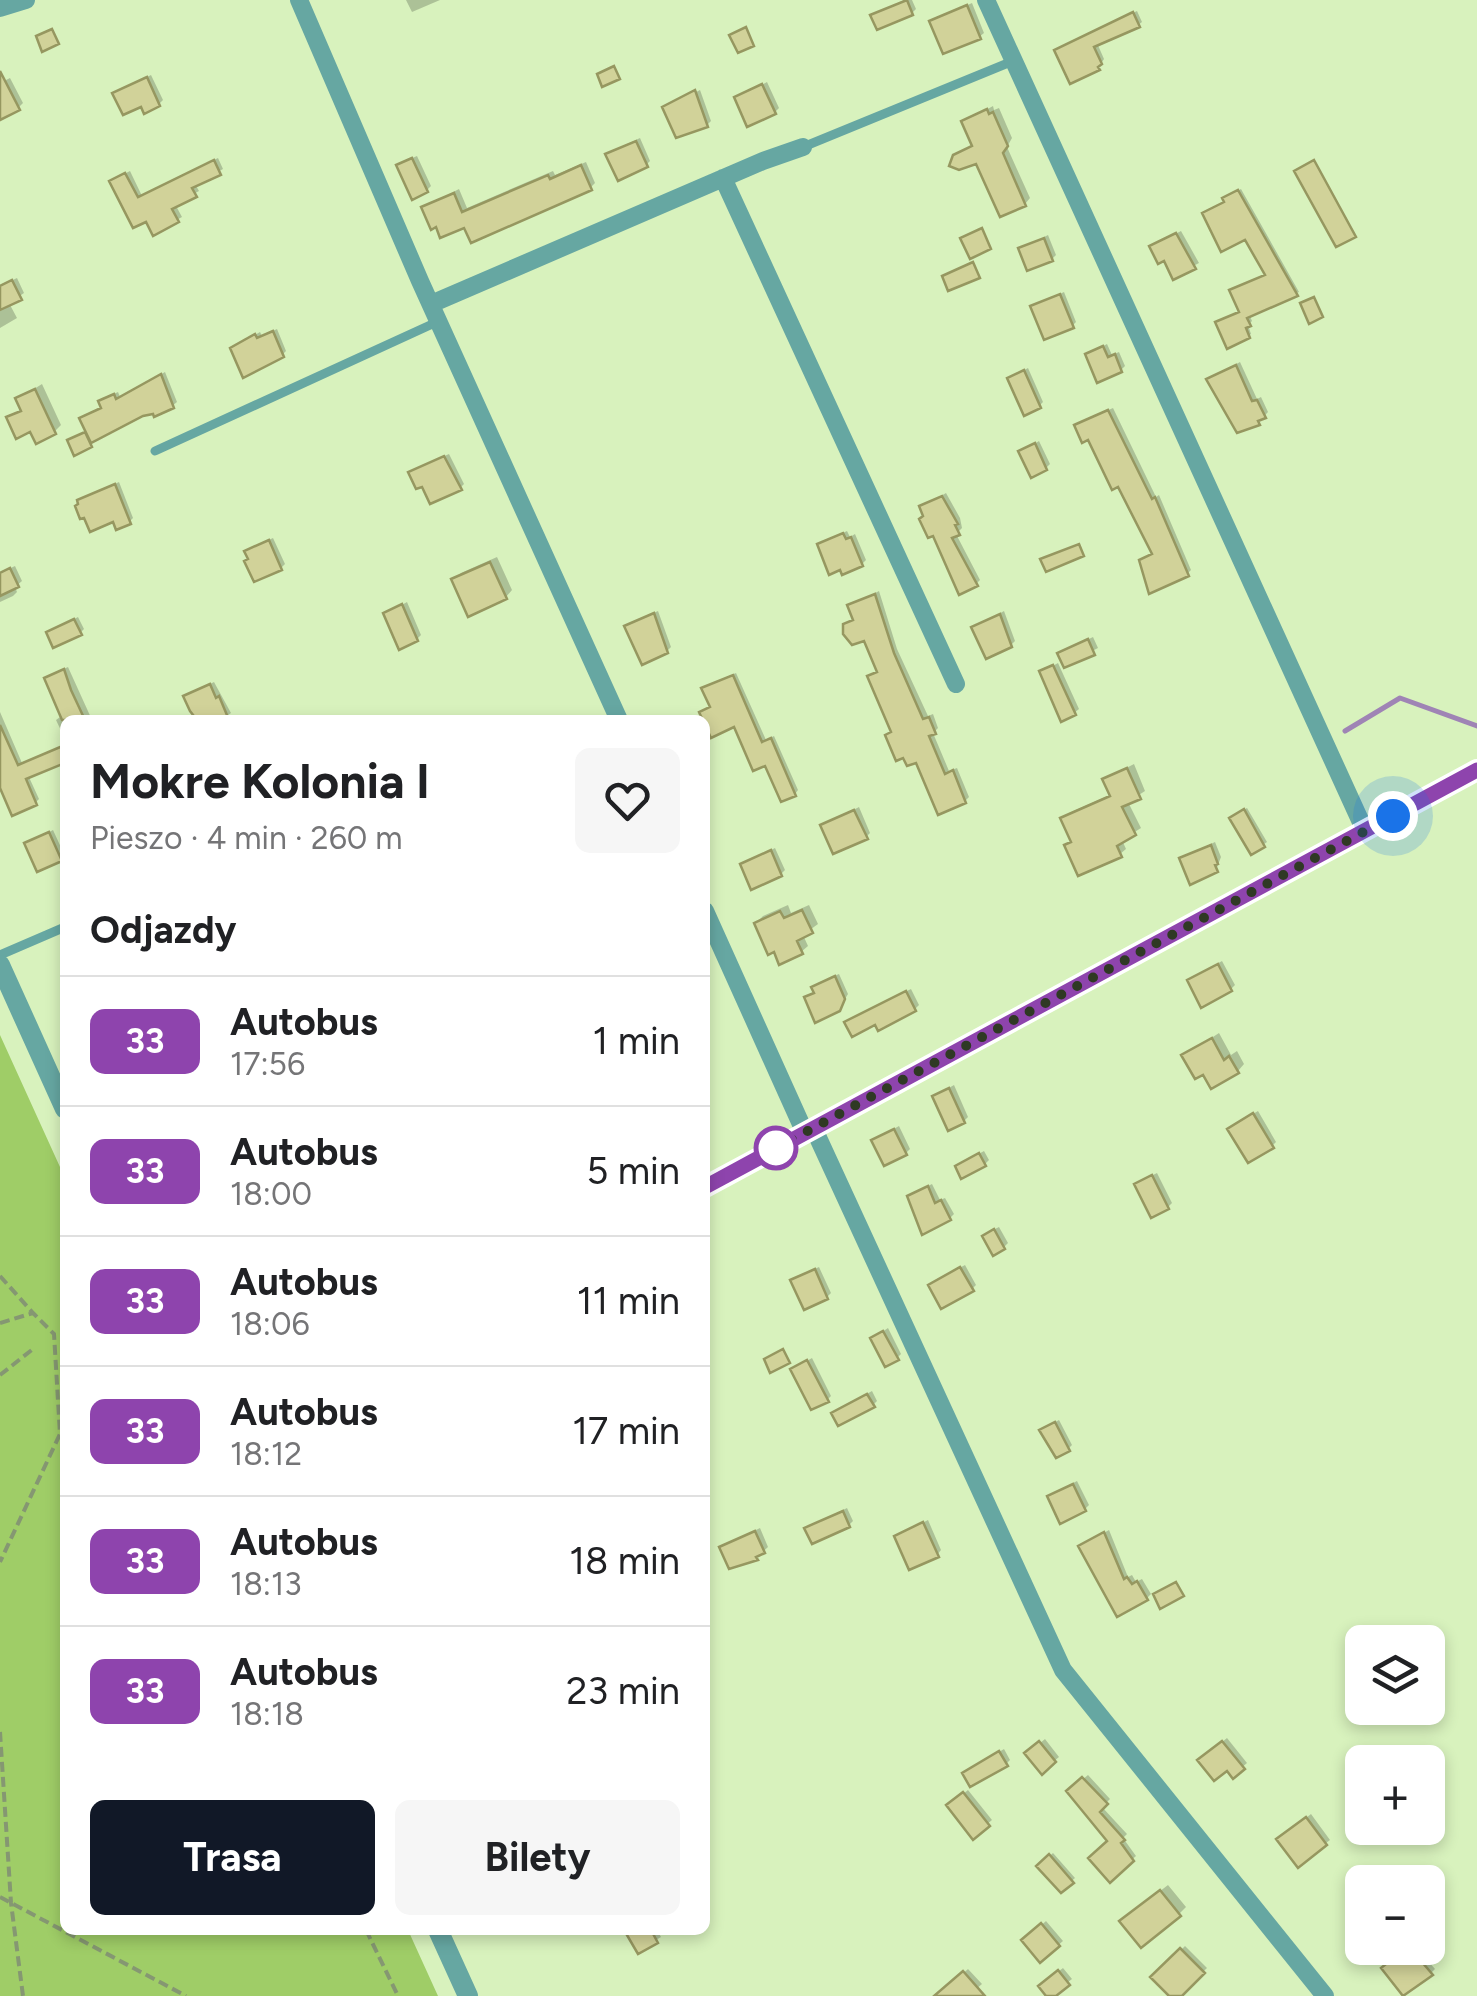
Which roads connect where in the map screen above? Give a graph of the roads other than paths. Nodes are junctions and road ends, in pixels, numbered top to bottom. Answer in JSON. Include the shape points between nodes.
{"nodes":[{"id":1,"x":26,"y":0,"type":"edge"},
{"id":2,"x":299,"y":0,"type":"edge"},
{"id":3,"x":986,"y":0,"type":"edge"},
{"id":4,"x":0,"y":8,"type":"edge"},
{"id":5,"x":1012,"y":61,"type":"junction"},
{"id":6,"x":803,"y":147,"type":"joint"},
{"id":7,"x":723,"y":178,"type":"junction"},
{"id":8,"x":435,"y":313,"type":"junction"},
{"id":9,"x":155,"y":451,"type":"dead end"},
{"id":10,"x":956,"y":684,"type":"dead end"},
{"id":11,"x":617,"y":715,"type":"edge"},
{"id":12,"x":1477,"y":770,"type":"edge"},
{"id":13,"x":1365,"y":832,"type":"junction"},
{"id":14,"x":710,"y":921,"type":"edge"},
{"id":15,"x":60,"y":928,"type":"edge"},
{"id":16,"x":0,"y":955,"type":"edge"},
{"id":17,"x":0,"y":965,"type":"edge"},
{"id":18,"x":60,"y":1098,"type":"edge"},
{"id":19,"x":810,"y":1131,"type":"junction"},
{"id":20,"x":710,"y":1184,"type":"edge"},
{"id":21,"x":440,"y":1935,"type":"edge"},
{"id":22,"x":468,"y":1996,"type":"edge"},
{"id":23,"x":1325,"y":1996,"type":"edge"}],
"edges":[{"from":1,"to":4,"type":"street"},
{"from":2,"to":8,"type":"street"},
{"from":3,"to":5,"type":"street"},
{"from":5,"to":6,"type":"lane"},
{"from":5,"to":13,"type":"street"},
{"from":6,"to":7,"type":"street"},
{"from":7,"to":8,"type":"street"},
{"from":7,"to":10,"type":"street"},
{"from":8,"to":9,"type":"lane"},
{"from":8,"to":11,"type":"street"},
{"from":12,"to":13,"type":"street"},
{"from":13,"to":19,"type":"street"},
{"from":14,"to":19,"type":"street"},
{"from":15,"to":16,"type":"lane"},
{"from":17,"to":18,"type":"street"},
{"from":19,"to":20,"type":"street"},
{"from":19,"to":23,"type":"street","via":[[1058,1660]]},
{"from":21,"to":22,"type":"street"}]}
